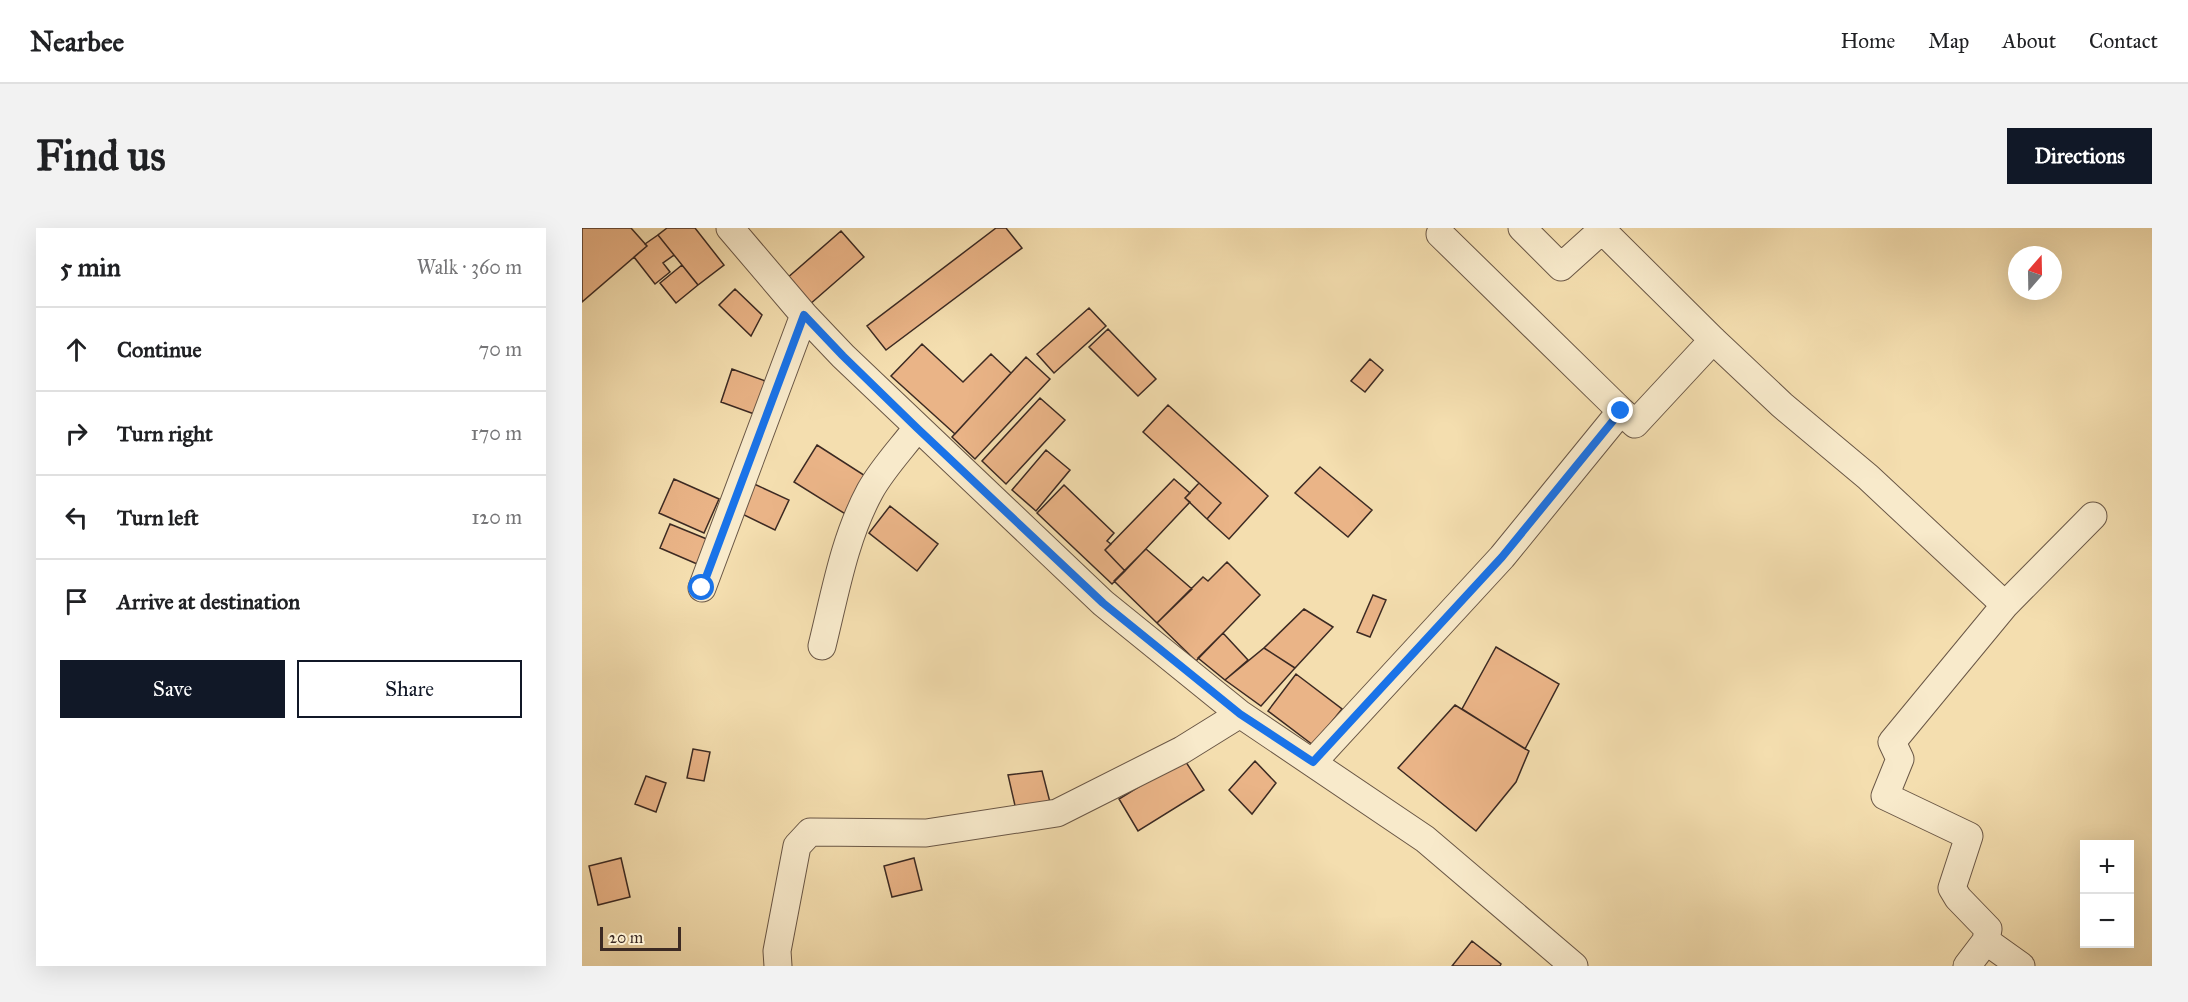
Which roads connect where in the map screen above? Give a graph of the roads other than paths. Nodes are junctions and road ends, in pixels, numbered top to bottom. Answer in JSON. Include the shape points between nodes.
{"nodes":[{"id":1,"x":730,"y":228,"type":"edge"},
{"id":2,"x":1522,"y":228,"type":"edge"},
{"id":3,"x":1607,"y":230,"type":"edge"},
{"id":4,"x":1440,"y":234,"type":"dead end"},
{"id":5,"x":804,"y":315,"type":"junction"},
{"id":6,"x":1713,"y":340,"type":"junction"},
{"id":7,"x":1621,"y":411,"type":"junction"},
{"id":8,"x":917,"y":428,"type":"junction"},
{"id":9,"x":2093,"y":516,"type":"dead end"},
{"id":10,"x":702,"y":588,"type":"dead end"},
{"id":11,"x":2005,"y":606,"type":"junction"},
{"id":12,"x":822,"y":646,"type":"dead end"},
{"id":13,"x":1240,"y":714,"type":"junction"},
{"id":14,"x":1313,"y":762,"type":"junction"},
{"id":15,"x":1986,"y":941,"type":"junction"},
{"id":16,"x":778,"y":966,"type":"edge"},
{"id":17,"x":1574,"y":966,"type":"edge"},
{"id":18,"x":1967,"y":966,"type":"edge"},
{"id":19,"x":2021,"y":966,"type":"edge"}],
"edges":[{"from":1,"to":5,"type":"street"},
{"from":2,"to":3,"type":"street","via":[[1561,267],[1602,230]]},
{"from":3,"to":6,"type":"street"},
{"from":4,"to":7,"type":"street"},
{"from":5,"to":8,"type":"street"},
{"from":5,"to":10,"type":"street"},
{"from":6,"to":7,"type":"street","via":[[1635,424]]},
{"from":6,"to":11,"type":"street","via":[[1782,405],[1868,477]]},
{"from":7,"to":14,"type":"street","via":[[1502,557]]},
{"from":8,"to":12,"type":"street","via":[[870,490],[855,524]]},
{"from":8,"to":13,"type":"street","via":[[1103,603]]},
{"from":9,"to":11,"type":"street"},
{"from":11,"to":15,"type":"street","via":[[1892,742],[1900,759],[1885,796],[1969,836],[1952,888],[1988,929]]},
{"from":13,"to":14,"type":"street"},
{"from":13,"to":16,"type":"street","via":[[1182,750],[1058,813],[926,832],[810,832],[797,846],[777,951]]},
{"from":14,"to":17,"type":"street","via":[[1425,839]]},
{"from":15,"to":18,"type":"street"},
{"from":15,"to":19,"type":"street"}]}
